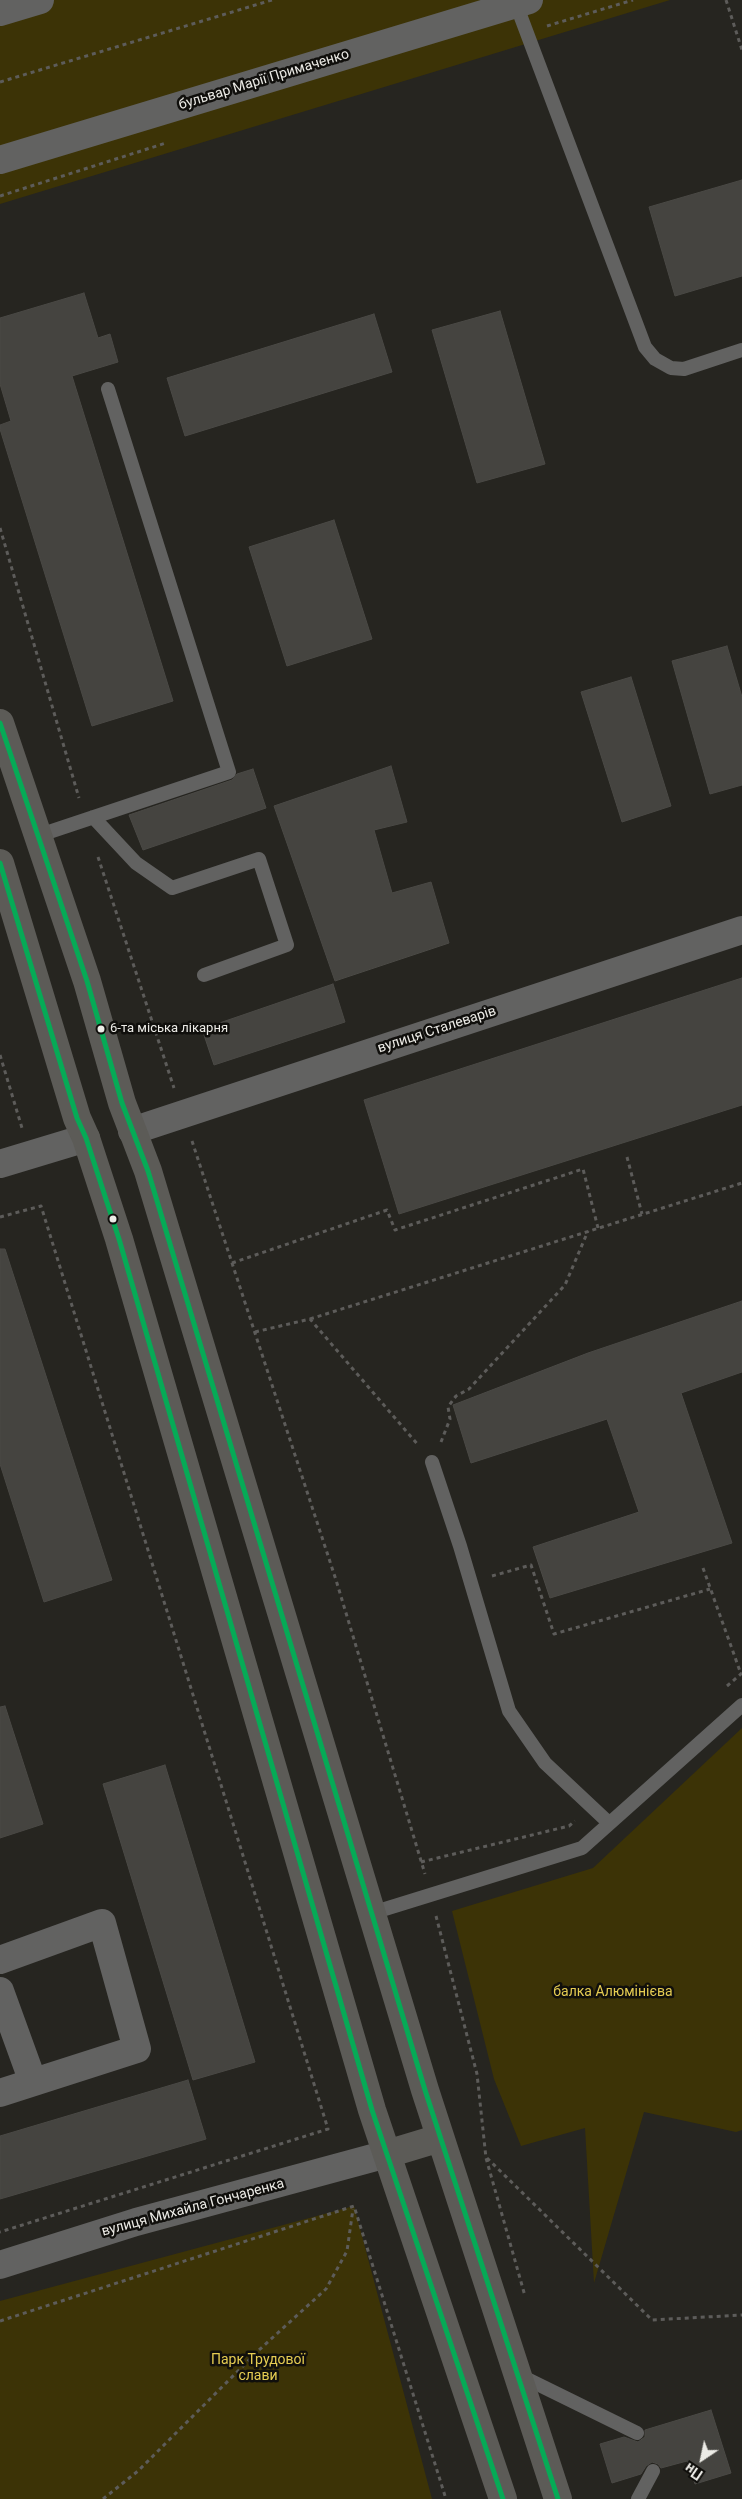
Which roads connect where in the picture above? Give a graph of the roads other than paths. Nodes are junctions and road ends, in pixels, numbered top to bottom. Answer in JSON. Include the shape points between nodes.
{"nodes":[{"id":1,"x":40,"y":0,"type":"edge"},
{"id":2,"x":522,"y":2,"type":"edge"},
{"id":3,"x":6,"y":7,"type":"edge"},
{"id":4,"x":0,"y":160,"type":"edge"},
{"id":5,"x":742,"y":350,"type":"edge"},
{"id":6,"x":108,"y":389,"type":"dead end"},
{"id":7,"x":0,"y":723,"type":"edge"},
{"id":8,"x":92,"y":817,"type":"junction"},
{"id":9,"x":37,"y":836,"type":"junction"},
{"id":10,"x":0,"y":863,"type":"edge"},
{"id":11,"x":742,"y":930,"type":"edge"},
{"id":12,"x":204,"y":975,"type":"dead end"},
{"id":13,"x":132,"y":1131,"type":"junction"},
{"id":14,"x":86,"y":1138,"type":"junction"},
{"id":15,"x":0,"y":1164,"type":"edge"},
{"id":16,"x":432,"y":1462,"type":"road end"},
{"id":17,"x":742,"y":1704,"type":"edge"},
{"id":18,"x":609,"y":1823,"type":"junction"},
{"id":19,"x":372,"y":1913,"type":"junction"},
{"id":20,"x":0,"y":1960,"type":"edge"},
{"id":21,"x":0,"y":1992,"type":"edge"},
{"id":22,"x":32,"y":2082,"type":"junction"},
{"id":23,"x":0,"y":2093,"type":"edge"},
{"id":24,"x":440,"y":2138,"type":"junction"},
{"id":25,"x":387,"y":2154,"type":"junction"},
{"id":26,"x":0,"y":2264,"type":"edge"},
{"id":27,"x":518,"y":2374,"type":"junction"},
{"id":28,"x":637,"y":2433,"type":"dead end"},
{"id":29,"x":653,"y":2471,"type":"dead end"},
{"id":30,"x":502,"y":2499,"type":"edge"},
{"id":31,"x":558,"y":2499,"type":"edge"},
{"id":32,"x":638,"y":2499,"type":"edge"}],
"edges":[{"from":1,"to":3,"type":"street"},
{"from":2,"to":4,"type":"street","name":"бульвар Марії Примаченко"},
{"from":2,"to":5,"type":"lane","via":[[645,347],[655,359],[671,368],[684,369]]},
{"from":6,"to":8,"type":"lane","via":[[229,772]]},
{"from":7,"to":9,"type":"main road"},
{"from":8,"to":9,"type":"lane"},
{"from":8,"to":12,"type":"lane","via":[[136,863],[172,888],[259,859],[287,945]]},
{"from":9,"to":13,"type":"main road","via":[[87,981]]},
{"from":10,"to":14,"type":"main road","via":[[77,1118]]},
{"from":11,"to":13,"type":"street","name":"вулиця Сталеварів"},
{"from":13,"to":19,"type":"main road","via":[[148,1171]]},
{"from":14,"to":15,"type":"street"},
{"from":14,"to":25,"type":"main road","via":[[119,1240]]},
{"from":16,"to":18,"type":"lane","via":[[508,1711],[544,1763]]},
{"from":17,"to":18,"type":"lane"},
{"from":18,"to":19,"type":"lane","via":[[582,1848]]},
{"from":19,"to":24,"type":"main road"},
{"from":20,"to":22,"type":"street","via":[[102,1923],[137,2048]]},
{"from":21,"to":22,"type":"street"},
{"from":22,"to":23,"type":"street"},
{"from":24,"to":25,"type":"main road"},
{"from":24,"to":27,"type":"main road"},
{"from":25,"to":26,"type":"street","name":"вулиця Михайла Гончаренка","via":[[136,2222]]},
{"from":25,"to":30,"type":"main road"},
{"from":27,"to":28,"type":"lane"},
{"from":27,"to":31,"type":"main road"},
{"from":29,"to":32,"type":"lane"}]}
